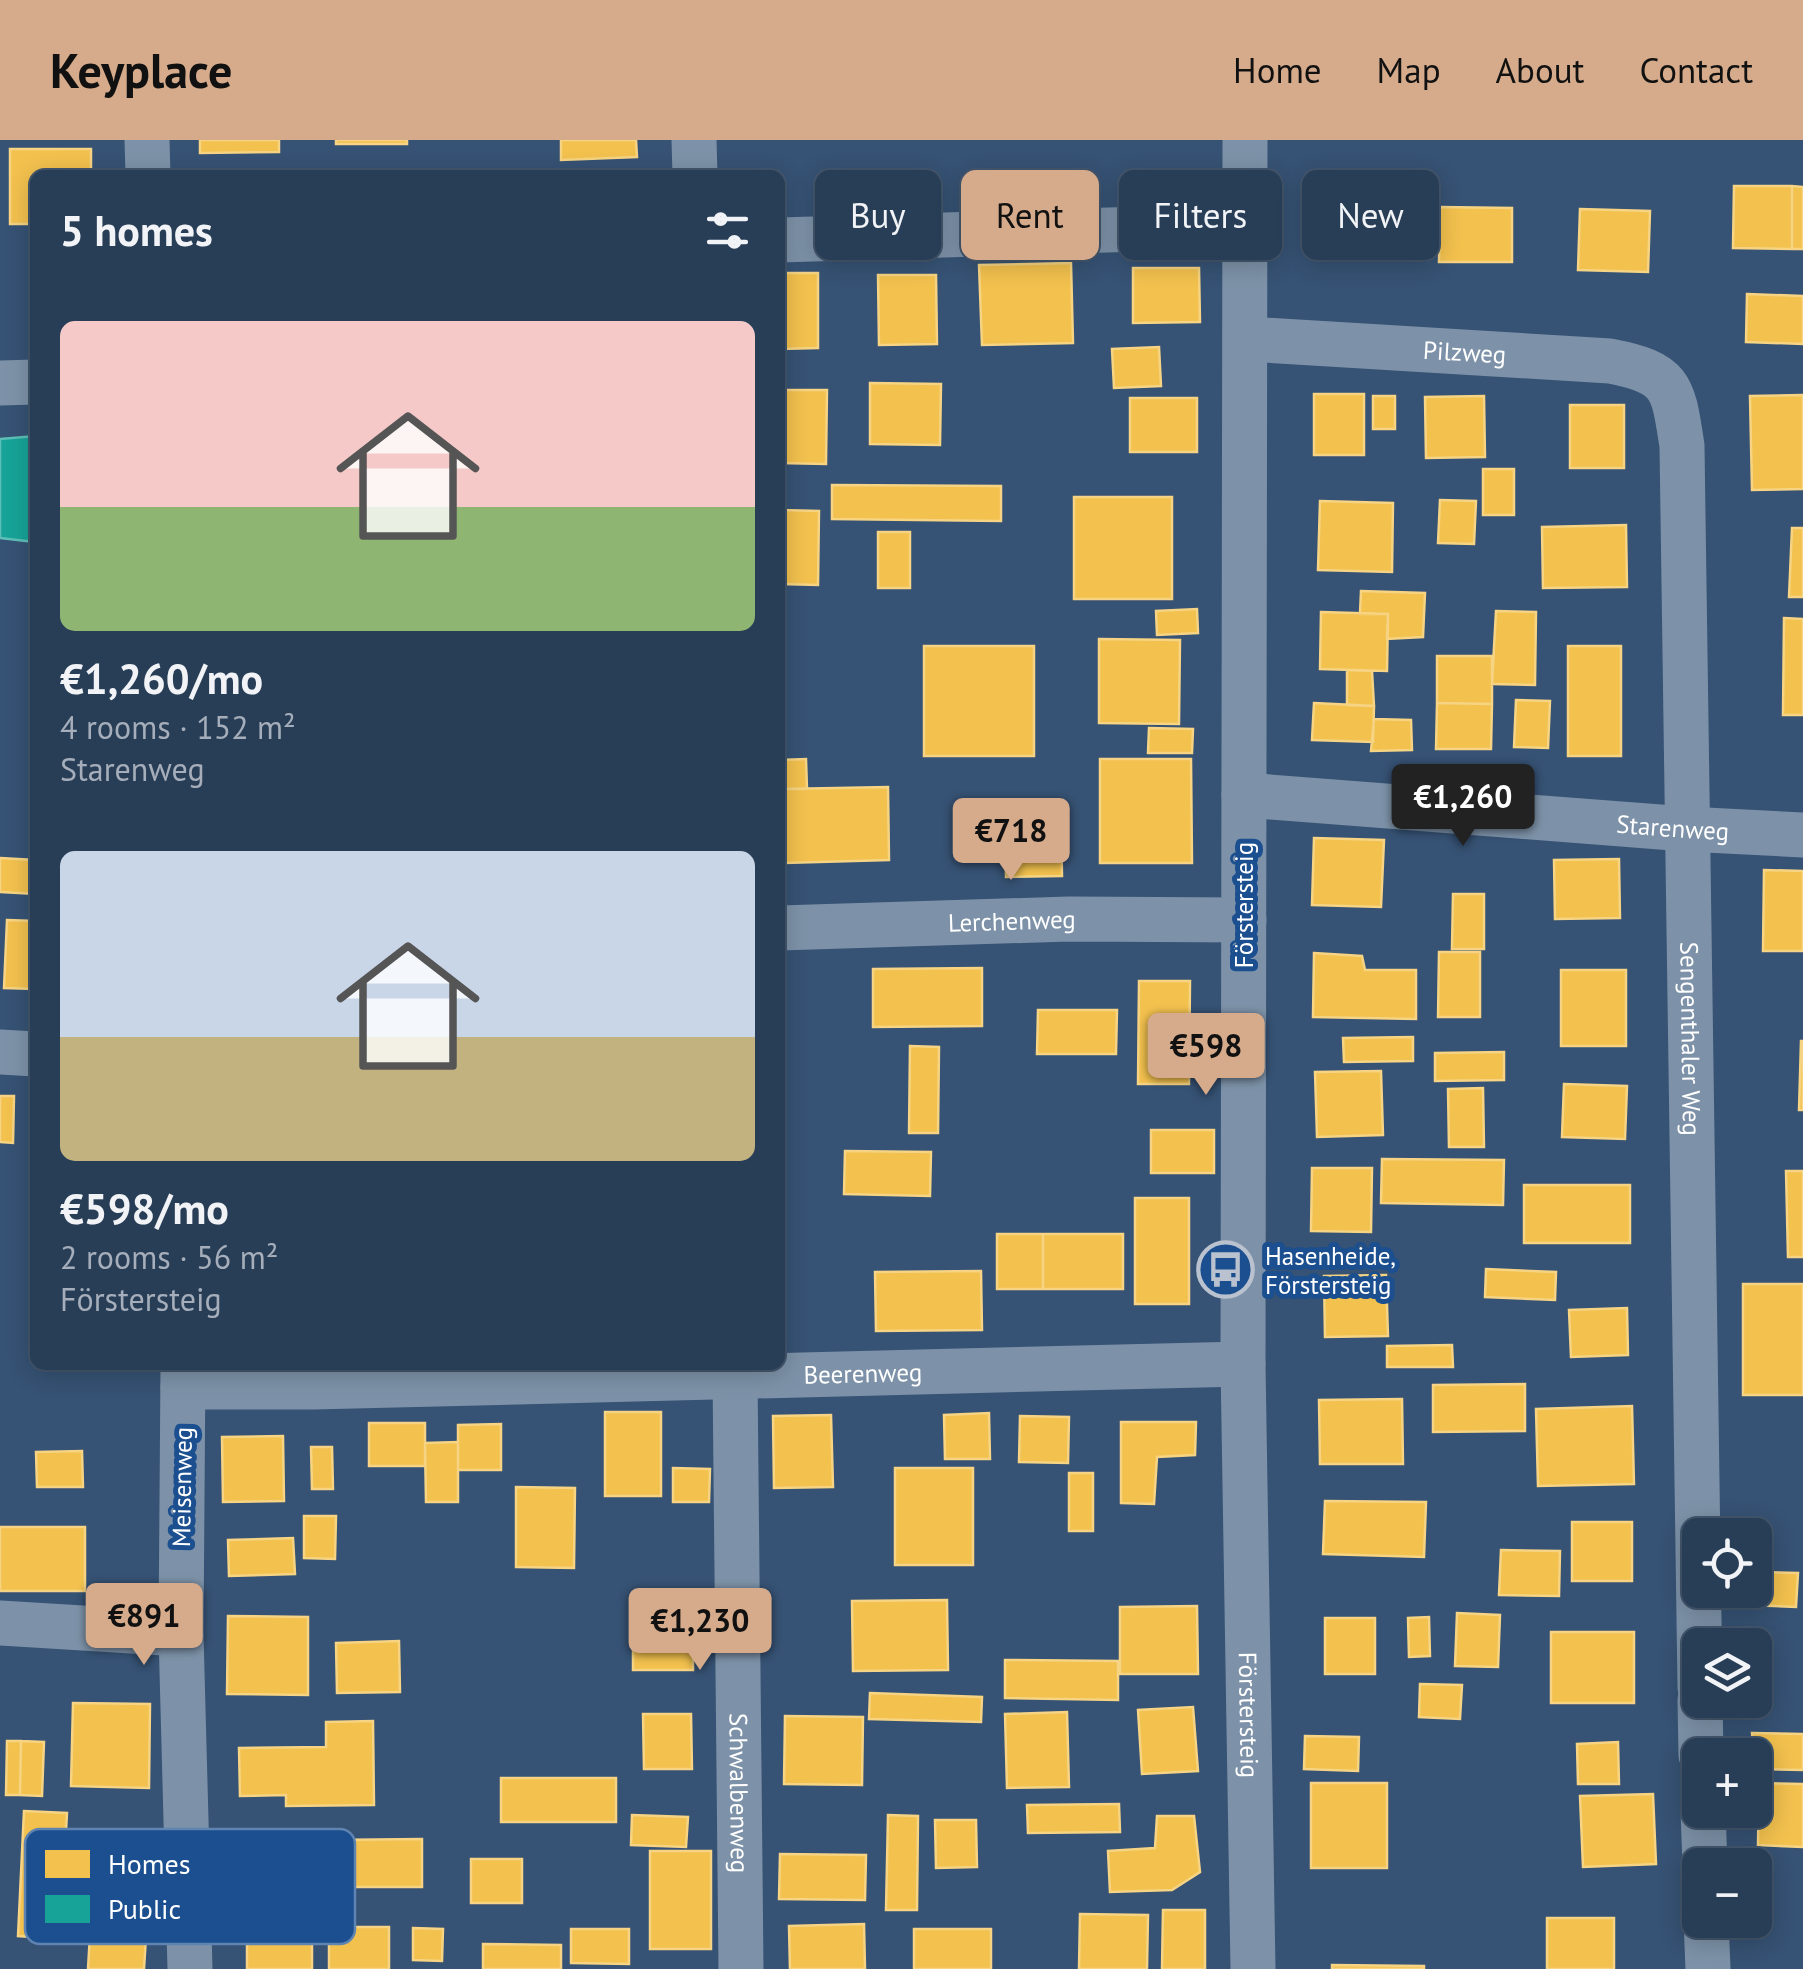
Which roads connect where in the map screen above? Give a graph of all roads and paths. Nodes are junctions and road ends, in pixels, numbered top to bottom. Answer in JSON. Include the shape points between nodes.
{"nodes":[{"id":1,"x":147,"y":140,"type":"edge"},
{"id":2,"x":694,"y":140,"type":"edge"},
{"id":3,"x":1245,"y":140,"type":"edge"},
{"id":4,"x":148,"y":170,"type":"edge"},
{"id":5,"x":695,"y":170,"type":"edge"},
{"id":6,"x":1244,"y":170,"type":"edge"},
{"id":7,"x":1119,"y":230,"type":"edge"},
{"id":8,"x":785,"y":240,"type":"edge"},
{"id":9,"x":1244,"y":260,"type":"edge"},
{"id":10,"x":1247,"y":339,"type":"junction"},
{"id":11,"x":0,"y":382,"type":"edge"},
{"id":12,"x":30,"y":382,"type":"edge"},
{"id":13,"x":1672,"y":394,"type":"joint"},
{"id":14,"x":1244,"y":794,"type":"junction"},
{"id":15,"x":1686,"y":829,"type":"junction"},
{"id":16,"x":1803,"y":835,"type":"edge"},
{"id":17,"x":1244,"y":920,"type":"junction"},
{"id":18,"x":785,"y":928,"type":"edge"},
{"id":19,"x":0,"y":1052,"type":"edge"},
{"id":20,"x":30,"y":1054,"type":"edge"},
{"id":21,"x":1243,"y":1364,"type":"junction"},
{"id":22,"x":735,"y":1375,"type":"junction"},
{"id":23,"x":183,"y":1376,"type":"edge"},
{"id":24,"x":0,"y":1622,"type":"edge"},
{"id":25,"x":1699,"y":1628,"type":"edge"},
{"id":26,"x":181,"y":1634,"type":"junction"},
{"id":27,"x":186,"y":1829,"type":"edge"},
{"id":28,"x":1707,"y":1938,"type":"edge"},
{"id":29,"x":189,"y":1944,"type":"edge"},
{"id":30,"x":190,"y":1969,"type":"edge"},
{"id":31,"x":741,"y":1969,"type":"edge"},
{"id":32,"x":1253,"y":1969,"type":"edge"},
{"id":33,"x":1708,"y":1969,"type":"edge"}],
"edges":[{"from":1,"to":4,"type":"street"},
{"from":2,"to":5,"type":"street"},
{"from":3,"to":6,"type":"street","name":"Förstersteig"},
{"from":7,"to":8,"type":"street"},
{"from":9,"to":10,"type":"street","name":"Förstersteig"},
{"from":10,"to":13,"type":"street","name":"Pilzweg","via":[[1610,361],[1652,372]]},
{"from":10,"to":14,"type":"street","name":"Förstersteig"},
{"from":11,"to":12,"type":"street"},
{"from":13,"to":15,"type":"street","name":"Sengenthaler Weg","via":[[1682,446]]},
{"from":14,"to":15,"type":"street","name":"Starenweg"},
{"from":14,"to":17,"type":"street","name":"Förstersteig"},
{"from":15,"to":16,"type":"street","name":"Starenweg"},
{"from":15,"to":25,"type":"street","name":"Sengenthaler Weg"},
{"from":17,"to":18,"type":"street","name":"Lerchenweg"},
{"from":17,"to":21,"type":"street","name":"Förstersteig"},
{"from":19,"to":20,"type":"street"},
{"from":21,"to":22,"type":"street","name":"Beerenweg"},
{"from":21,"to":32,"type":"street","name":"Förstersteig"},
{"from":22,"to":23,"type":"street","name":"Beerenweg","via":[[314,1387]]},
{"from":22,"to":31,"type":"street","name":"Schwalbenweg"},
{"from":23,"to":26,"type":"street","name":"Meisenweg"},
{"from":24,"to":26,"type":"street"},
{"from":26,"to":27,"type":"street","name":"Meisenweg"},
{"from":28,"to":33,"type":"street"},
{"from":29,"to":30,"type":"street","name":"Meisenweg"}]}
